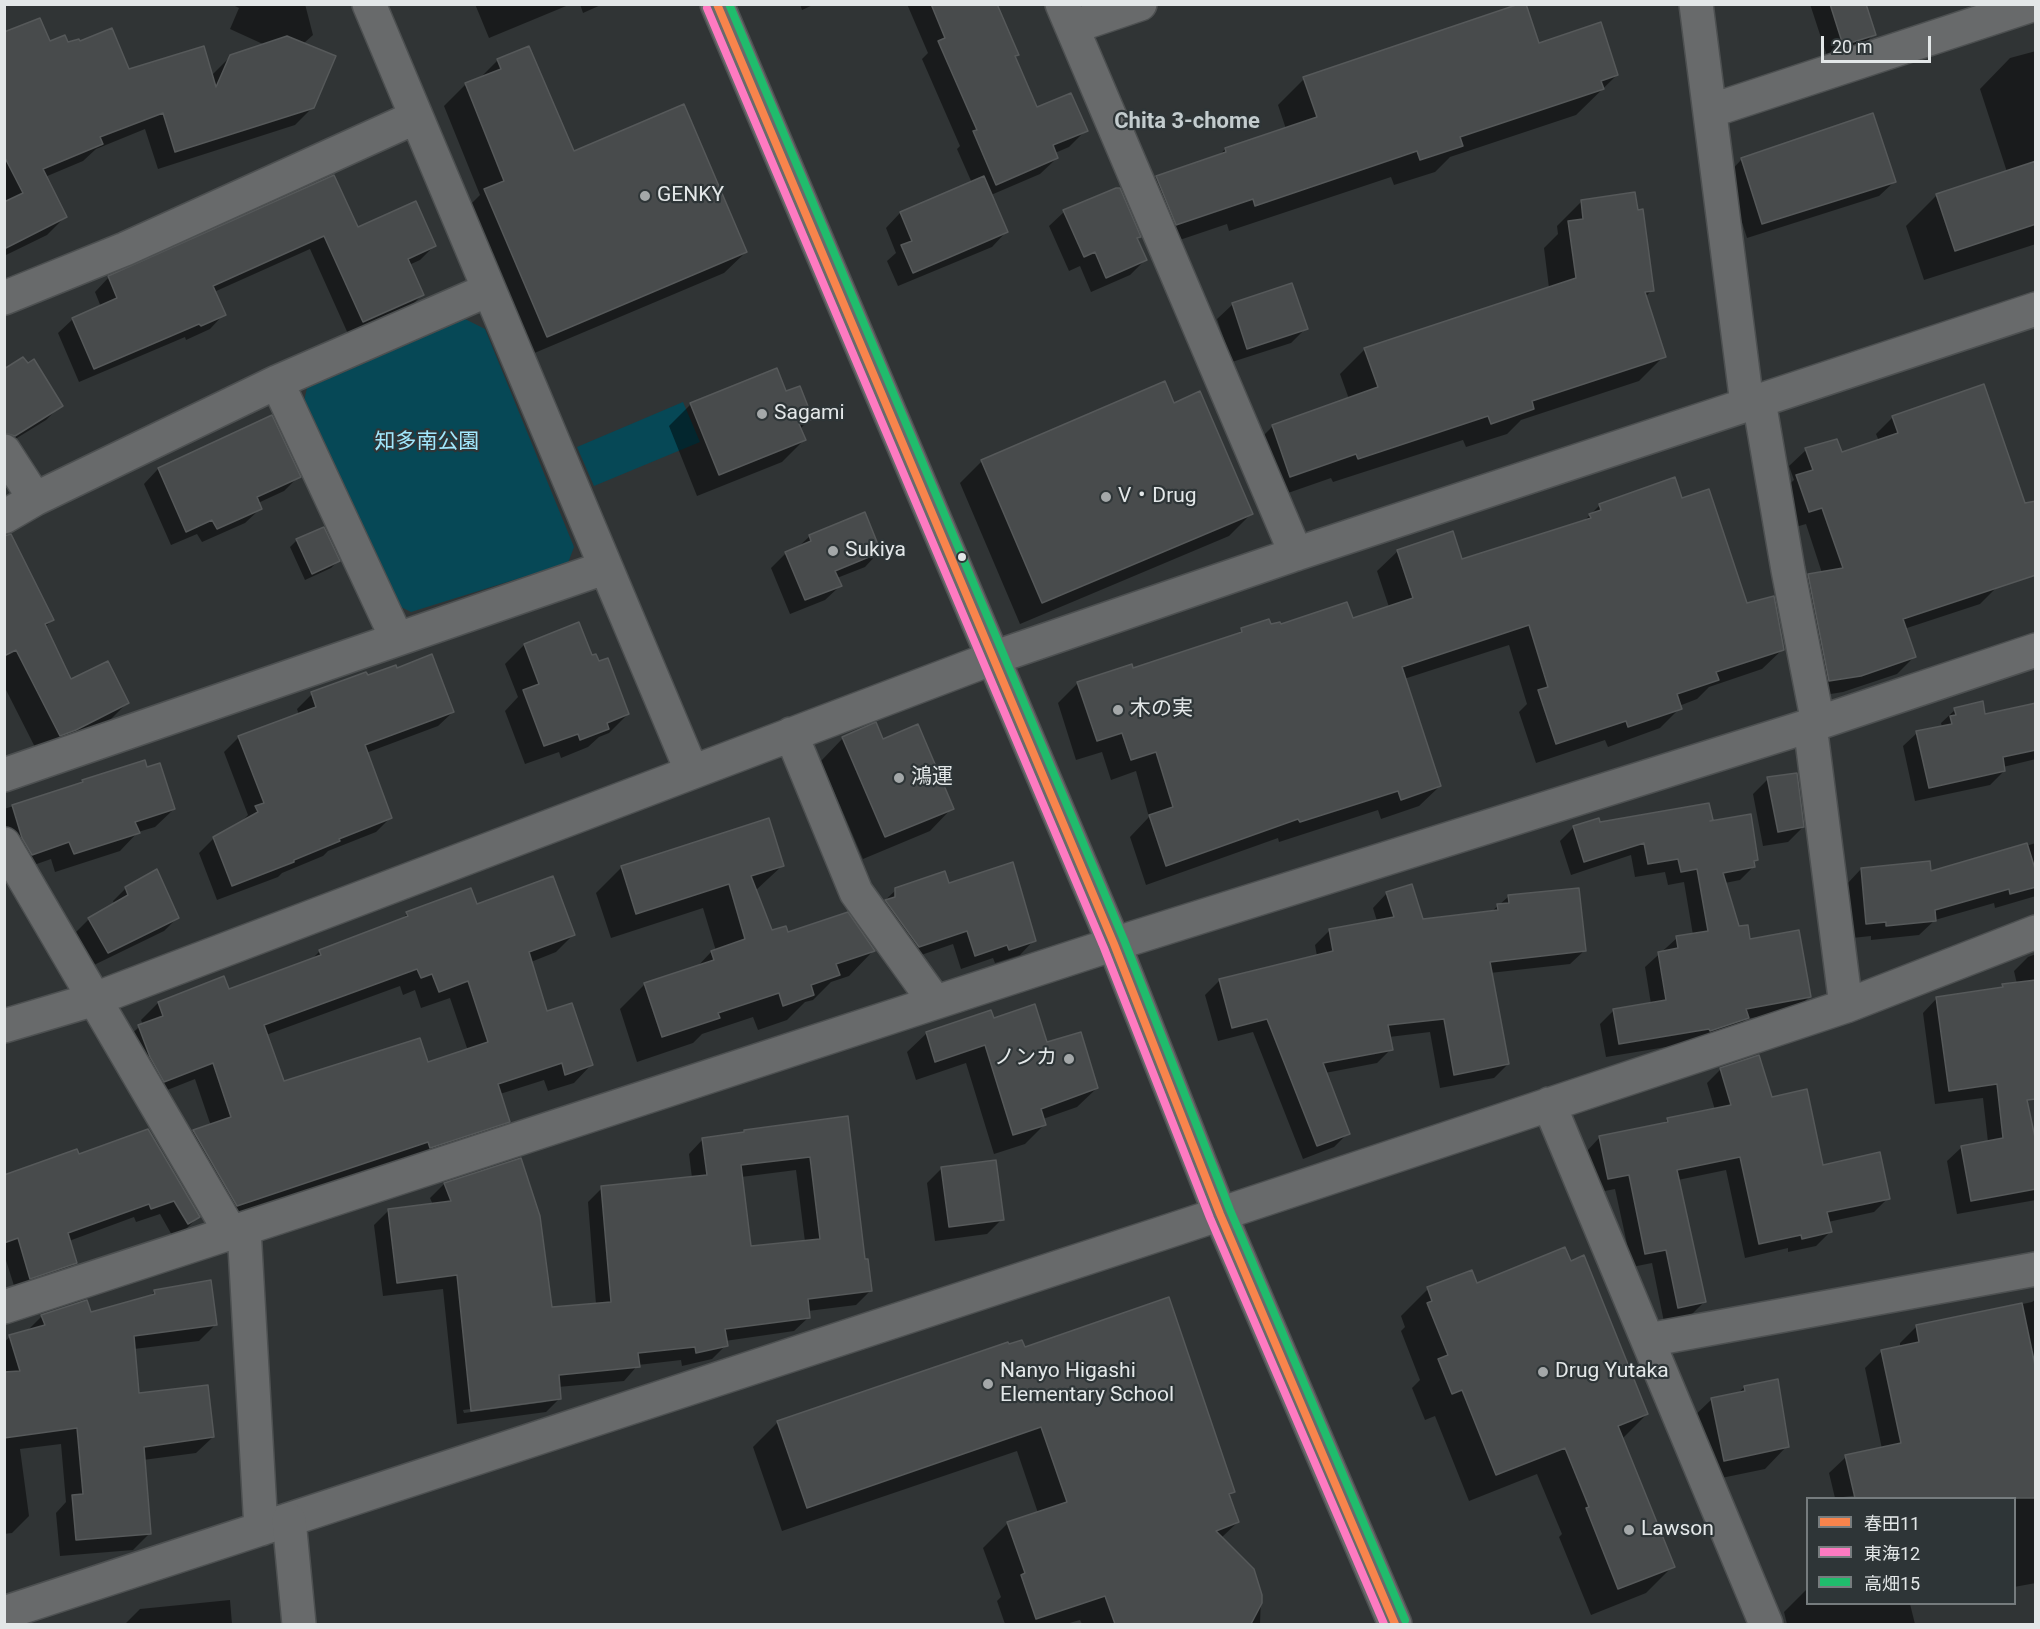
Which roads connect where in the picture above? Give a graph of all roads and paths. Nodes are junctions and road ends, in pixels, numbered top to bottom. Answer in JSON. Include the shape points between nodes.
{"nodes":[{"id":1,"x":369,"y":4,"type":"edge"},
{"id":2,"x":717,"y":4,"type":"edge"},
{"id":3,"x":1140,"y":4,"type":"edge"},
{"id":4,"x":1696,"y":4,"type":"edge"},
{"id":5,"x":2036,"y":4,"type":"edge"},
{"id":6,"x":1067,"y":16,"type":"edge"},
{"id":7,"x":1710,"y":111,"type":"junction"},
{"id":8,"x":416,"y":117,"type":"junction"},
{"id":9,"x":488,"y":290,"type":"junction"},
{"id":10,"x":4,"y":298,"type":"edge"},
{"id":11,"x":2036,"y":309,"type":"edge"},
{"id":12,"x":277,"y":382,"type":"junction"},
{"id":13,"x":1753,"y":402,"type":"junction"},
{"id":14,"x":4,"y":451,"type":"edge"},
{"id":15,"x":35,"y":499,"type":"junction"},
{"id":16,"x":4,"y":517,"type":"edge"},
{"id":17,"x":1296,"y":554,"type":"junction"},
{"id":18,"x":604,"y":568,"type":"junction"},
{"id":19,"x":397,"y":639,"type":"junction"},
{"id":20,"x":2036,"y":650,"type":"edge"},
{"id":21,"x":993,"y":658,"type":"junction"},
{"id":22,"x":1814,"y":724,"type":"junction"},
{"id":23,"x":791,"y":734,"type":"junction"},
{"id":24,"x":692,"y":772,"type":"junction"},
{"id":25,"x":4,"y":775,"type":"edge"},
{"id":26,"x":4,"y":844,"type":"edge"},
{"id":27,"x":2036,"y":932,"type":"edge"},
{"id":28,"x":1114,"y":944,"type":"junction"},
{"id":29,"x":95,"y":999,"type":"junction"},
{"id":30,"x":935,"y":1002,"type":"junction"},
{"id":31,"x":1846,"y":1006,"type":"junction"},
{"id":32,"x":4,"y":1026,"type":"edge"},
{"id":33,"x":1549,"y":1104,"type":"junction"},
{"id":34,"x":1220,"y":1214,"type":"junction"},
{"id":35,"x":238,"y":1231,"type":"junction"},
{"id":36,"x":2036,"y":1269,"type":"edge"},
{"id":37,"x":4,"y":1307,"type":"edge"},
{"id":38,"x":1648,"y":1340,"type":"junction"},
{"id":39,"x":275,"y":1524,"type":"junction"},
{"id":40,"x":4,"y":1613,"type":"edge"},
{"id":41,"x":299,"y":1624,"type":"edge"},
{"id":42,"x":1395,"y":1624,"type":"edge"},
{"id":43,"x":1766,"y":1624,"type":"edge"}],
"edges":[{"from":1,"to":8,"type":"street"},
{"from":2,"to":21,"type":"street"},
{"from":3,"to":6,"type":"street"},
{"from":4,"to":7,"type":"street"},
{"from":5,"to":7,"type":"street"},
{"from":6,"to":17,"type":"street"},
{"from":7,"to":13,"type":"street"},
{"from":8,"to":9,"type":"street"},
{"from":8,"to":10,"type":"street","via":[[125,249]]},
{"from":9,"to":12,"type":"street"},
{"from":9,"to":18,"type":"street"},
{"from":11,"to":13,"type":"street"},
{"from":12,"to":15,"type":"street"},
{"from":12,"to":19,"type":"street"},
{"from":13,"to":17,"type":"street"},
{"from":13,"to":22,"type":"street","via":[[1788,570]]},
{"from":14,"to":15,"type":"street"},
{"from":15,"to":16,"type":"street"},
{"from":17,"to":21,"type":"street"},
{"from":18,"to":19,"type":"street"},
{"from":18,"to":24,"type":"street"},
{"from":19,"to":25,"type":"street"},
{"from":20,"to":22,"type":"street"},
{"from":21,"to":23,"type":"street"},
{"from":21,"to":28,"type":"street"},
{"from":22,"to":28,"type":"street"},
{"from":22,"to":31,"type":"street"},
{"from":23,"to":24,"type":"street"},
{"from":23,"to":30,"type":"street","via":[[856,892]]},
{"from":24,"to":29,"type":"street"},
{"from":26,"to":29,"type":"street"},
{"from":27,"to":31,"type":"street"},
{"from":28,"to":30,"type":"street"},
{"from":28,"to":34,"type":"street"},
{"from":29,"to":32,"type":"street"},
{"from":29,"to":35,"type":"street"},
{"from":30,"to":35,"type":"street"},
{"from":31,"to":33,"type":"street"},
{"from":33,"to":34,"type":"street"},
{"from":33,"to":38,"type":"street"},
{"from":34,"to":39,"type":"street"},
{"from":34,"to":42,"type":"street"},
{"from":35,"to":37,"type":"street"},
{"from":35,"to":39,"type":"street"},
{"from":36,"to":38,"type":"street"},
{"from":38,"to":43,"type":"street"},
{"from":39,"to":40,"type":"street"},
{"from":39,"to":41,"type":"street"}]}
